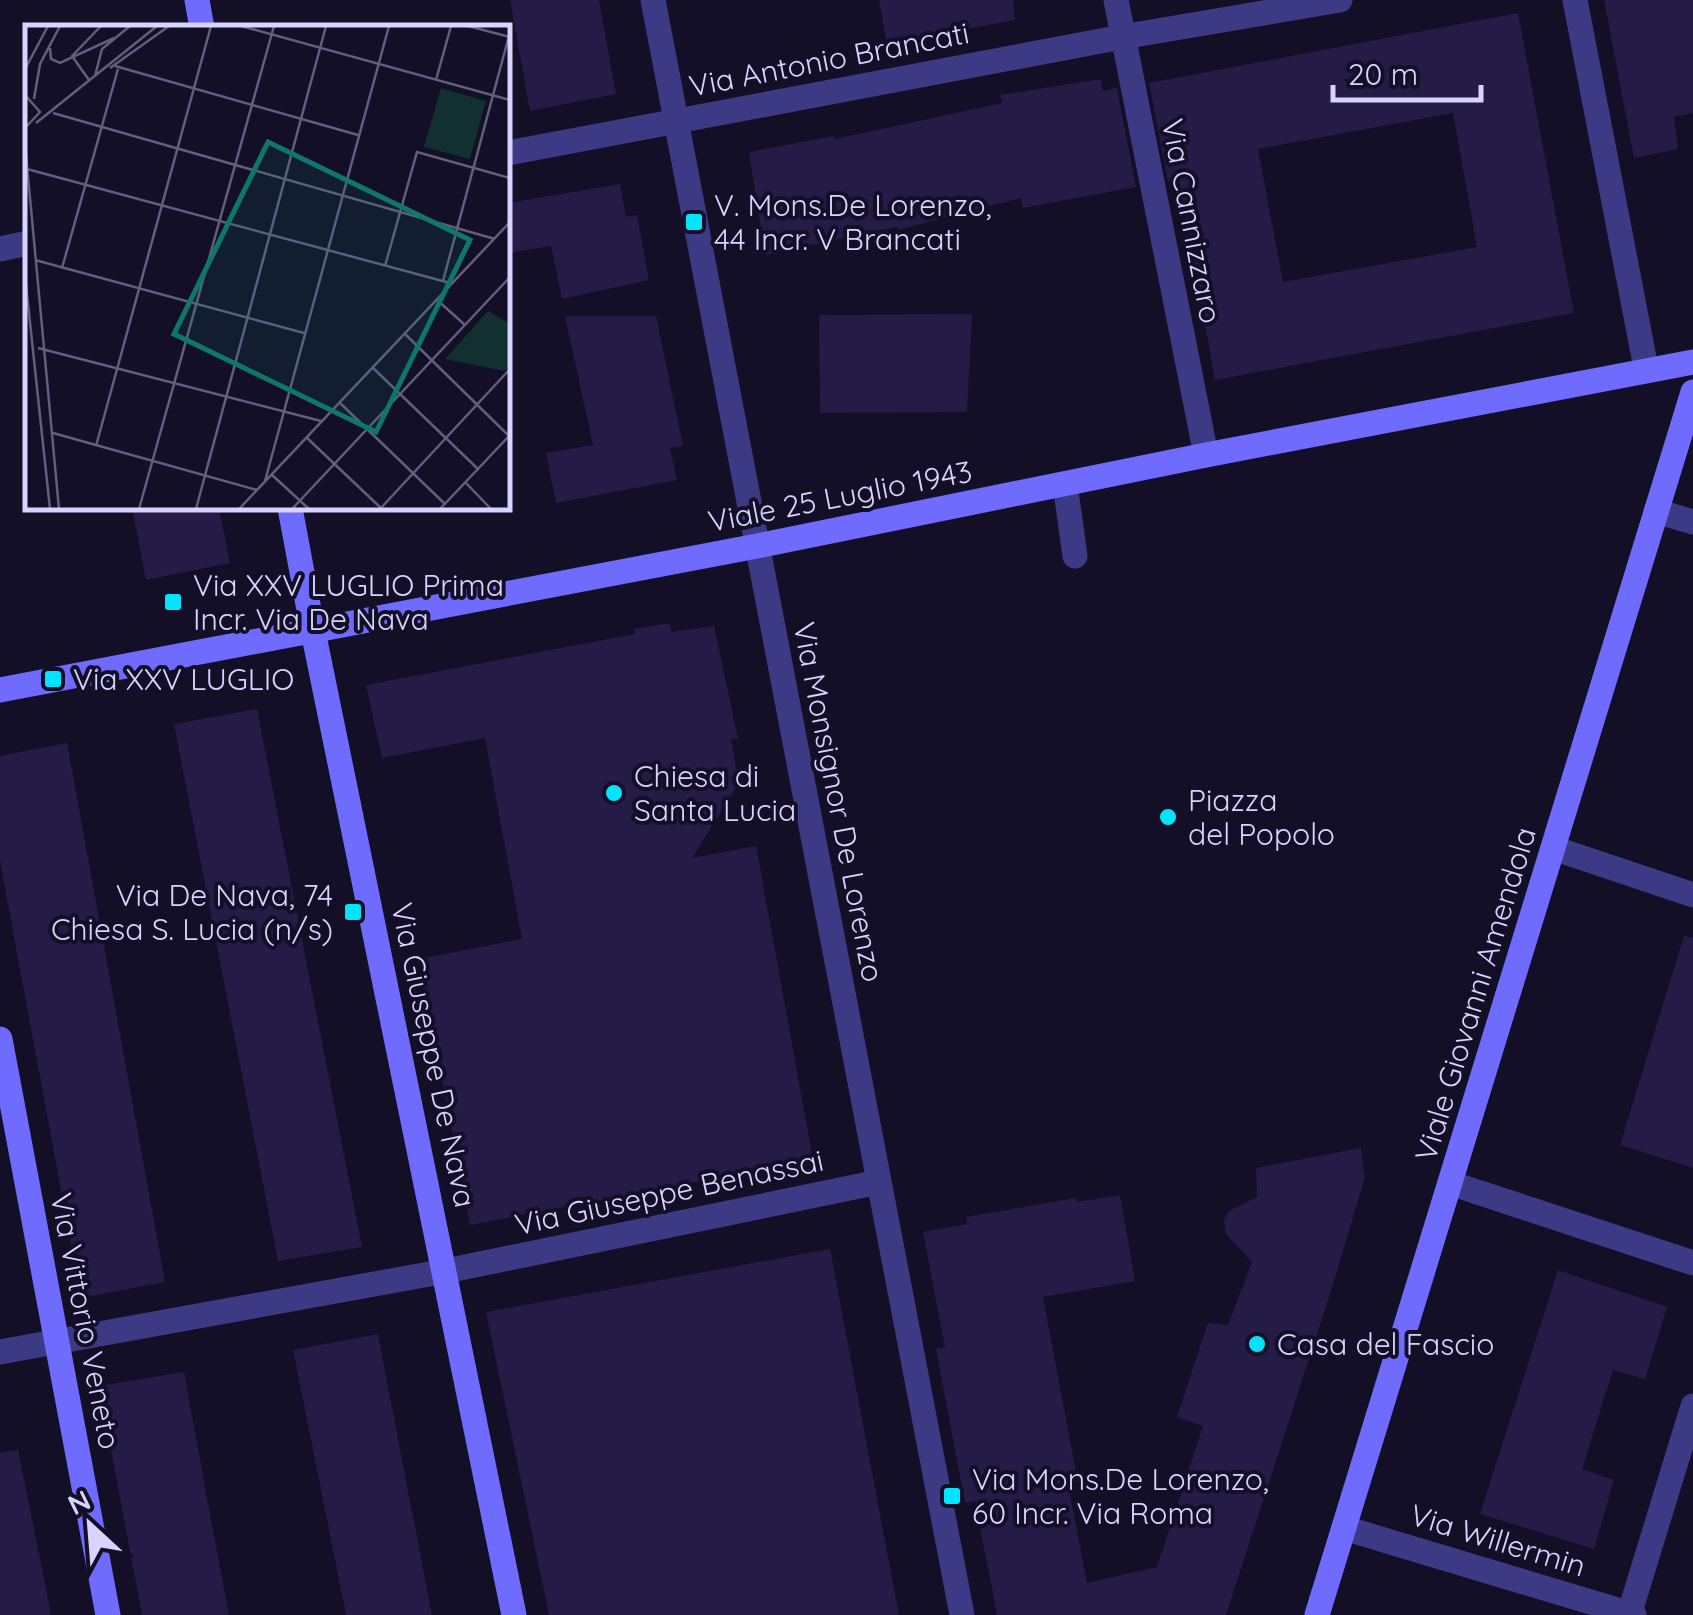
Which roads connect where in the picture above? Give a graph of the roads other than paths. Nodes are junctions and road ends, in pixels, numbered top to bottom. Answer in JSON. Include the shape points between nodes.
{"nodes":[{"id":1,"x":197,"y":0,"type":"edge"},
{"id":2,"x":653,"y":0,"type":"edge"},
{"id":3,"x":1116,"y":0,"type":"edge"},
{"id":4,"x":1340,"y":0,"type":"edge"},
{"id":5,"x":1575,"y":0,"type":"edge"},
{"id":6,"x":201,"y":25,"type":"edge"},
{"id":7,"x":1122,"y":37,"type":"junction"},
{"id":8,"x":675,"y":121,"type":"junction"},
{"id":9,"x":510,"y":152,"type":"edge"},
{"id":10,"x":25,"y":245,"type":"edge"},
{"id":11,"x":0,"y":249,"type":"edge"},
{"id":12,"x":1693,"y":362,"type":"edge"},
{"id":13,"x":1646,"y":368,"type":"junction"},
{"id":14,"x":1693,"y":392,"type":"edge"},
{"id":15,"x":1206,"y":454,"type":"junction"},
{"id":16,"x":1064,"y":484,"type":"junction"},
{"id":17,"x":290,"y":510,"type":"edge"},
{"id":18,"x":1656,"y":512,"type":"junction"},
{"id":19,"x":1693,"y":522,"type":"edge"},
{"id":20,"x":757,"y":546,"type":"junction"},
{"id":21,"x":1075,"y":556,"type":"dead end"},
{"id":22,"x":313,"y":631,"type":"junction"},
{"id":23,"x":0,"y":690,"type":"edge"},
{"id":24,"x":1554,"y":848,"type":"junction"},
{"id":25,"x":1693,"y":896,"type":"edge"},
{"id":26,"x":0,"y":1038,"type":"edge"},
{"id":27,"x":878,"y":1182,"type":"junction"},
{"id":28,"x":1450,"y":1183,"type":"junction"},
{"id":29,"x":1693,"y":1263,"type":"edge"},
{"id":30,"x":446,"y":1270,"type":"junction"},
{"id":31,"x":57,"y":1341,"type":"junction"},
{"id":32,"x":0,"y":1352,"type":"edge"},
{"id":33,"x":1693,"y":1406,"type":"edge"},
{"id":34,"x":1344,"y":1528,"type":"junction"},
{"id":35,"x":1630,"y":1614,"type":"edge"},
{"id":36,"x":108,"y":1615,"type":"edge"},
{"id":37,"x":514,"y":1615,"type":"edge"},
{"id":38,"x":962,"y":1615,"type":"edge"},
{"id":39,"x":1317,"y":1615,"type":"edge"}],
"edges":[{"from":1,"to":6,"type":"street"},
{"from":2,"to":8,"type":"street","name":"Via Monsignor De Lorenzo"},
{"from":3,"to":7,"type":"street","name":"Via Cannizzaro"},
{"from":4,"to":7,"type":"street","name":"Via Antonio Brancati"},
{"from":5,"to":13,"type":"street"},
{"from":7,"to":8,"type":"street","name":"Via Antonio Brancati"},
{"from":7,"to":15,"type":"street","name":"Via Cannizzaro"},
{"from":8,"to":9,"type":"street","name":"Via Antonio Brancati"},
{"from":8,"to":20,"type":"street","name":"Via Monsignor De Lorenzo"},
{"from":10,"to":11,"type":"street"},
{"from":12,"to":13,"type":"street","name":"Viale 25 Luglio 1943"},
{"from":13,"to":15,"type":"street","name":"Viale 25 Luglio 1943"},
{"from":14,"to":18,"type":"street","name":"Viale Giovanni Amendola"},
{"from":15,"to":16,"type":"street","name":"Viale 25 Luglio 1943"},
{"from":16,"to":20,"type":"street","name":"Viale 25 Luglio 1943"},
{"from":16,"to":21,"type":"street"},
{"from":17,"to":22,"type":"street","name":"Via Giuseppe De Nava"},
{"from":18,"to":19,"type":"street"},
{"from":18,"to":24,"type":"street","name":"Viale Giovanni Amendola"},
{"from":20,"to":22,"type":"street","name":"Viale 25 Luglio 1943"},
{"from":20,"to":27,"type":"street","name":"Via Monsignor De Lorenzo"},
{"from":22,"to":23,"type":"street","name":"Viale 25 Luglio 1943"},
{"from":22,"to":30,"type":"street","name":"Via Giuseppe De Nava"},
{"from":24,"to":25,"type":"street"},
{"from":24,"to":28,"type":"street","name":"Viale Giovanni Amendola"},
{"from":26,"to":31,"type":"street","name":"Via Vittorio Veneto"},
{"from":27,"to":30,"type":"street","name":"Via Giuseppe Benassai"},
{"from":27,"to":38,"type":"street","name":"Via Monsignor De Lorenzo"},
{"from":28,"to":29,"type":"street"},
{"from":28,"to":34,"type":"street","name":"Viale Giovanni Amendola"},
{"from":30,"to":31,"type":"street","name":"Via Giuseppe Benassai"},
{"from":30,"to":37,"type":"street","name":"Via Giuseppe De Nava"},
{"from":31,"to":32,"type":"street","name":"Via Giuseppe Benassai"},
{"from":31,"to":36,"type":"street","name":"Via Vittorio Veneto"},
{"from":33,"to":35,"type":"street"},
{"from":34,"to":35,"type":"street","name":"Via Willermin"},
{"from":34,"to":39,"type":"street","name":"Viale Giovanni Amendola"}]}
